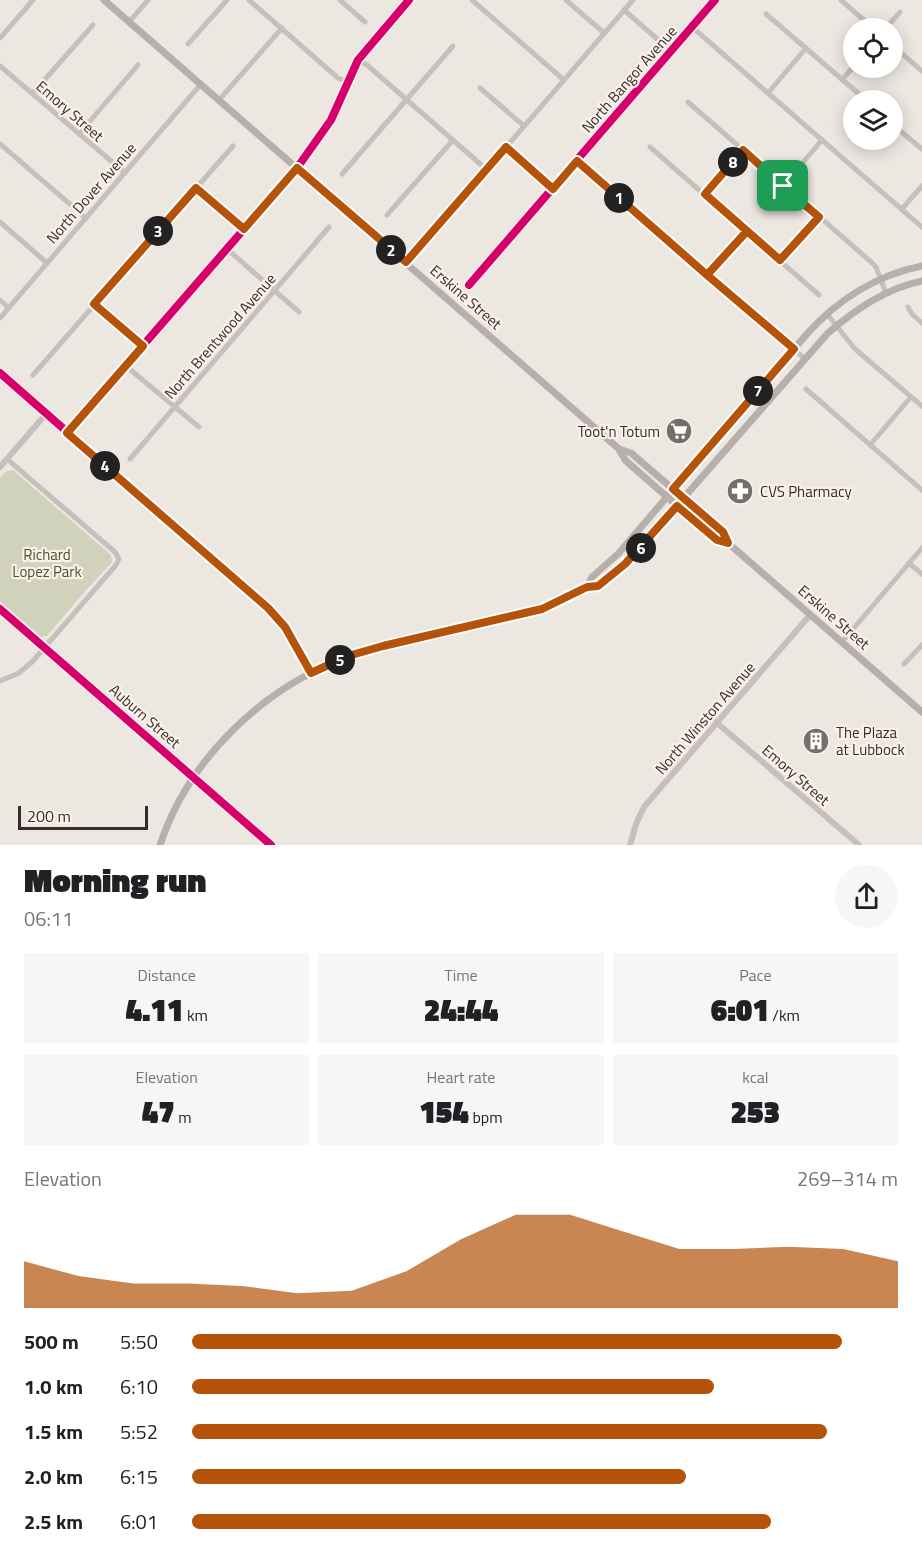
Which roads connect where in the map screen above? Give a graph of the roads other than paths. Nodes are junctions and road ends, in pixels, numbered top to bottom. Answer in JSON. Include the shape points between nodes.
{"nodes":[{"id":1,"x":33,"y":0,"type":"edge"},
{"id":2,"x":104,"y":0,"type":"edge"},
{"id":3,"x":148,"y":0,"type":"edge"},
{"id":4,"x":227,"y":0,"type":"edge"},
{"id":5,"x":249,"y":0,"type":"edge"},
{"id":6,"x":340,"y":0,"type":"edge"},
{"id":7,"x":409,"y":0,"type":"edge"},
{"id":8,"x":472,"y":0,"type":"edge"},
{"id":9,"x":566,"y":0,"type":"edge"},
{"id":10,"x":633,"y":0,"type":"edge"},
{"id":11,"x":715,"y":0,"type":"edge"},
{"id":12,"x":841,"y":0,"type":"edge"},
{"id":13,"x":624,"y":10,"type":"junction"},
{"id":14,"x":900,"y":12,"type":"dead end"},
{"id":15,"x":766,"y":14,"type":"dead end"},
{"id":16,"x":862,"y":18,"type":"edge"},
{"id":17,"x":895,"y":18,"type":"edge"},
{"id":18,"x":129,"y":21,"type":"junction"},
{"id":19,"x":365,"y":22,"type":"dead end"},
{"id":20,"x":93,"y":25,"type":"dead end"},
{"id":21,"x":692,"y":27,"type":"junction"},
{"id":22,"x":282,"y":28,"type":"junction"},
{"id":23,"x":604,"y":33,"type":"junction"},
{"id":24,"x":0,"y":38,"type":"edge"},
{"id":25,"x":188,"y":44,"type":"dead end"},
{"id":26,"x":453,"y":46,"type":"dead end"},
{"id":27,"x":806,"y":48,"type":"junction"},
{"id":28,"x":672,"y":51,"type":"junction"},
{"id":29,"x":903,"y":55,"type":"edge"},
{"id":30,"x":358,"y":60,"type":"junction"},
{"id":31,"x":138,"y":65,"type":"dead end"},
{"id":32,"x":0,"y":66,"type":"edge"},
{"id":33,"x":922,"y":71,"type":"edge"},
{"id":34,"x":564,"y":80,"type":"junction"},
{"id":35,"x":842,"y":80,"type":"joint"},
{"id":36,"x":347,"y":82,"type":"junction"},
{"id":37,"x":201,"y":84,"type":"junction"},
{"id":38,"x":480,"y":88,"type":"dead end"},
{"id":39,"x":854,"y":90,"type":"edge"},
{"id":40,"x":768,"y":93,"type":"junction"},
{"id":41,"x":32,"y":94,"type":"junction"},
{"id":42,"x":406,"y":99,"type":"junction"},
{"id":43,"x":219,"y":100,"type":"junction"},
{"id":44,"x":688,"y":102,"type":"dead end"},
{"id":45,"x":524,"y":126,"type":"junction"},
{"id":46,"x":903,"y":133,"type":"edge"},
{"id":47,"x":79,"y":134,"type":"junction"},
{"id":48,"x":453,"y":140,"type":"junction"},
{"id":49,"x":822,"y":140,"type":"junction"},
{"id":50,"x":0,"y":144,"type":"edge"},
{"id":51,"x":233,"y":146,"type":"dead end"},
{"id":52,"x":506,"y":147,"type":"junction"},
{"id":53,"x":650,"y":147,"type":"dead end"},
{"id":54,"x":922,"y":149,"type":"edge"},
{"id":55,"x":743,"y":150,"type":"junction"},
{"id":56,"x":577,"y":161,"type":"junction"},
{"id":57,"x":297,"y":168,"type":"junction"},
{"id":58,"x":486,"y":170,"type":"junction"},
{"id":59,"x":124,"y":173,"type":"junction"},
{"id":60,"x":342,"y":174,"type":"dead end"},
{"id":61,"x":783,"y":186,"type":"junction"},
{"id":62,"x":922,"y":186,"type":"edge"},
{"id":63,"x":196,"y":188,"type":"junction"},
{"id":64,"x":553,"y":189,"type":"junction"},
{"id":65,"x":705,"y":194,"type":"junction"},
{"id":66,"x":902,"y":209,"type":"junction"},
{"id":67,"x":387,"y":215,"type":"dead end"},
{"id":68,"x":819,"y":217,"type":"junction"},
{"id":69,"x":86,"y":218,"type":"junction"},
{"id":70,"x":0,"y":222,"type":"edge"},
{"id":71,"x":329,"y":227,"type":"dead end"},
{"id":72,"x":922,"y":227,"type":"edge"},
{"id":73,"x":244,"y":229,"type":"junction"},
{"id":74,"x":747,"y":231,"type":"junction"},
{"id":75,"x":227,"y":249,"type":"junction"},
{"id":76,"x":780,"y":260,"type":"junction"},
{"id":77,"x":406,"y":262,"type":"junction"},
{"id":78,"x":47,"y":263,"type":"junction"},
{"id":79,"x":922,"y":266,"type":"edge"},
{"id":80,"x":707,"y":275,"type":"junction"},
{"id":81,"x":881,"y":279,"type":"junction"},
{"id":82,"x":922,"y":281,"type":"edge"},
{"id":83,"x":469,"y":285,"type":"dead end"},
{"id":84,"x":275,"y":291,"type":"junction"},
{"id":85,"x":886,"y":293,"type":"junction"},
{"id":86,"x":819,"y":295,"type":"dead end"},
{"id":87,"x":0,"y":300,"type":"edge"},
{"id":88,"x":94,"y":304,"type":"junction"},
{"id":89,"x":908,"y":307,"type":"dead end"},
{"id":90,"x":9,"y":308,"type":"junction"},
{"id":91,"x":299,"y":312,"type":"dead end"},
{"id":92,"x":827,"y":314,"type":"junction"},
{"id":93,"x":0,"y":318,"type":"edge"},
{"id":94,"x":922,"y":323,"type":"edge"},
{"id":95,"x":836,"y":327,"type":"junction"},
{"id":96,"x":143,"y":346,"type":"junction"},
{"id":97,"x":794,"y":349,"type":"junction"},
{"id":98,"x":805,"y":359,"type":"junction"},
{"id":99,"x":126,"y":366,"type":"junction"},
{"id":100,"x":0,"y":373,"type":"edge"},
{"id":101,"x":33,"y":375,"type":"dead end"},
{"id":102,"x":806,"y":388,"type":"dead end"},
{"id":103,"x":911,"y":396,"type":"junction"},
{"id":104,"x":922,"y":406,"type":"edge"},
{"id":105,"x":175,"y":407,"type":"junction"},
{"id":106,"x":740,"y":412,"type":"junction"},
{"id":107,"x":46,"y":414,"type":"junction"},
{"id":108,"x":752,"y":421,"type":"junction"},
{"id":109,"x":199,"y":428,"type":"dead end"},
{"id":110,"x":67,"y":433,"type":"junction"},
{"id":111,"x":870,"y":445,"type":"junction"},
{"id":112,"x":619,"y":449,"type":"junction"},
{"id":113,"x":8,"y":459,"type":"junction"},
{"id":114,"x":130,"y":459,"type":"dead end"},
{"id":115,"x":0,"y":467,"type":"edge"},
{"id":116,"x":673,"y":489,"type":"junction"},
{"id":117,"x":922,"y":490,"type":"edge"},
{"id":118,"x":667,"y":497,"type":"junction"},
{"id":119,"x":684,"y":499,"type":"junction"},
{"id":120,"x":677,"y":506,"type":"junction"},
{"id":121,"x":728,"y":543,"type":"junction"},
{"id":122,"x":922,"y":548,"type":"edge"},
{"id":123,"x":909,"y":563,"type":"junction"},
{"id":124,"x":922,"y":574,"type":"edge"},
{"id":125,"x":587,"y":587,"type":"junction"},
{"id":126,"x":0,"y":609,"type":"edge"},
{"id":127,"x":810,"y":615,"type":"junction"},
{"id":128,"x":842,"y":642,"type":"junction"},
{"id":129,"x":922,"y":645,"type":"edge"},
{"id":130,"x":45,"y":647,"type":"junction"},
{"id":131,"x":904,"y":664,"type":"dead end"},
{"id":132,"x":311,"y":673,"type":"junction"},
{"id":133,"x":0,"y":681,"type":"edge"},
{"id":134,"x":922,"y":712,"type":"edge"},
{"id":135,"x":717,"y":722,"type":"junction"},
{"id":136,"x":194,"y":777,"type":"junction"},
{"id":137,"x":160,"y":845,"type":"edge"},
{"id":138,"x":272,"y":845,"type":"edge"},
{"id":139,"x":630,"y":845,"type":"edge"},
{"id":140,"x":859,"y":845,"type":"edge"}],
"edges":[{"from":1,"to":24,"type":"street"},
{"from":2,"to":18,"type":"main road","name":"Erskine Street"},
{"from":3,"to":18,"type":"street"},
{"from":4,"to":25,"type":"street"},
{"from":5,"to":22,"type":"street"},
{"from":6,"to":19,"type":"street"},
{"from":7,"to":30,"type":"street"},
{"from":8,"to":34,"type":"street"},
{"from":9,"to":23,"type":"street"},
{"from":10,"to":13,"type":"street"},
{"from":11,"to":21,"type":"street","name":"North Bangor Avenue"},
{"from":12,"to":16,"type":"street"},
{"from":13,"to":23,"type":"street"},
{"from":13,"to":28,"type":"street"},
{"from":14,"to":17,"type":"street"},
{"from":15,"to":27,"type":"street"},
{"from":18,"to":37,"type":"main road","name":"Erskine Street"},
{"from":20,"to":41,"type":"street"},
{"from":21,"to":28,"type":"street","name":"North Bangor Avenue"},
{"from":21,"to":40,"type":"street"},
{"from":22,"to":36,"type":"street"},
{"from":22,"to":43,"type":"street"},
{"from":23,"to":34,"type":"street"},
{"from":26,"to":42,"type":"street"},
{"from":27,"to":35,"type":"street"},
{"from":27,"to":40,"type":"street"},
{"from":28,"to":56,"type":"street","name":"North Bangor Avenue"},
{"from":29,"to":33,"type":"street"},
{"from":30,"to":36,"type":"street"},
{"from":30,"to":42,"type":"street"},
{"from":31,"to":47,"type":"street"},
{"from":32,"to":41,"type":"street","name":"Emory Street"},
{"from":34,"to":45,"type":"street"},
{"from":35,"to":39,"type":"street"},
{"from":36,"to":57,"type":"street","via":[[332,120]]},
{"from":37,"to":43,"type":"main road","name":"Erskine Street"},
{"from":37,"to":59,"type":"street","name":"North Dover Avenue"},
{"from":38,"to":45,"type":"street"},
{"from":40,"to":49,"type":"street"},
{"from":41,"to":47,"type":"street","name":"Emory Street"},
{"from":42,"to":48,"type":"street"},
{"from":42,"to":60,"type":"street"},
{"from":43,"to":57,"type":"main road","name":"Erskine Street"},
{"from":44,"to":55,"type":"street"},
{"from":45,"to":52,"type":"street"},
{"from":46,"to":54,"type":"street"},
{"from":47,"to":59,"type":"street","name":"Emory Street"},
{"from":48,"to":58,"type":"street"},
{"from":48,"to":67,"type":"street"},
{"from":49,"to":61,"type":"street"},
{"from":49,"to":66,"type":"street"},
{"from":50,"to":69,"type":"street"},
{"from":51,"to":63,"type":"street"},
{"from":52,"to":58,"type":"street"},
{"from":52,"to":64,"type":"street"},
{"from":53,"to":65,"type":"street"},
{"from":55,"to":61,"type":"street"},
{"from":55,"to":65,"type":"street"},
{"from":56,"to":64,"type":"street","name":"North Bangor Avenue"},
{"from":56,"to":80,"type":"street"},
{"from":57,"to":73,"type":"street"},
{"from":57,"to":77,"type":"main road","name":"Erskine Street"},
{"from":58,"to":77,"type":"street"},
{"from":59,"to":69,"type":"street","name":"North Dover Avenue"},
{"from":61,"to":68,"type":"street"},
{"from":62,"to":66,"type":"street"},
{"from":63,"to":73,"type":"street"},
{"from":63,"to":88,"type":"street"},
{"from":64,"to":83,"type":"street","name":"North Bangor Avenue"},
{"from":65,"to":74,"type":"street"},
{"from":66,"to":72,"type":"street"},
{"from":68,"to":76,"type":"street"},
{"from":68,"to":81,"type":"street","via":[[876,267]]},
{"from":69,"to":78,"type":"street","name":"North Dover Avenue"},
{"from":70,"to":78,"type":"street"},
{"from":71,"to":84,"type":"street","name":"North Brentwood Avenue"},
{"from":73,"to":75,"type":"street"},
{"from":74,"to":76,"type":"street"},
{"from":74,"to":80,"type":"street"},
{"from":75,"to":84,"type":"street"},
{"from":75,"to":96,"type":"street"},
{"from":76,"to":86,"type":"street"},
{"from":77,"to":112,"type":"main road","name":"Erskine Street"},
{"from":78,"to":90,"type":"street","name":"North Dover Avenue"},
{"from":79,"to":81,"type":"main road"},
{"from":80,"to":97,"type":"street"},
{"from":81,"to":85,"type":"street"},
{"from":81,"to":92,"type":"main road"},
{"from":82,"to":85,"type":"main road"},
{"from":84,"to":91,"type":"street"},
{"from":84,"to":105,"type":"street","name":"North Brentwood Avenue"},
{"from":85,"to":95,"type":"main road"},
{"from":87,"to":90,"type":"street"},
{"from":88,"to":96,"type":"street"},
{"from":88,"to":101,"type":"street"},
{"from":89,"to":94,"type":"street"},
{"from":90,"to":93,"type":"street","name":"North Dover Avenue"},
{"from":92,"to":95,"type":"street"},
{"from":92,"to":97,"type":"main road"},
{"from":95,"to":98,"type":"main road"},
{"from":95,"to":103,"type":"street","via":[[855,349]]},
{"from":96,"to":99,"type":"street"},
{"from":97,"to":98,"type":"street"},
{"from":97,"to":106,"type":"main road"},
{"from":98,"to":108,"type":"main road"},
{"from":99,"to":105,"type":"street"},
{"from":99,"to":110,"type":"street"},
{"from":100,"to":107,"type":"street"},
{"from":102,"to":111,"type":"street"},
{"from":103,"to":104,"type":"street"},
{"from":103,"to":111,"type":"street"},
{"from":105,"to":109,"type":"street"},
{"from":105,"to":114,"type":"street","name":"North Brentwood Avenue"},
{"from":106,"to":108,"type":"main road"},
{"from":106,"to":116,"type":"main road"},
{"from":107,"to":110,"type":"street"},
{"from":107,"to":113,"type":"street"},
{"from":108,"to":119,"type":"main road"},
{"from":110,"to":132,"type":"street","via":[[268,608],[285,627]]},
{"from":111,"to":117,"type":"street"},
{"from":112,"to":116,"type":"main road","name":"Erskine Street","via":[[631,453]]},
{"from":112,"to":118,"type":"main road","name":"Erskine Street","via":[[625,460]]},
{"from":113,"to":115,"type":"street"},
{"from":113,"to":130,"type":"street","via":[[119,559]]},
{"from":116,"to":118,"type":"main road"},
{"from":116,"to":119,"type":"main road","name":"Erskine Street"},
{"from":118,"to":120,"type":"main road","name":"Erskine Street"},
{"from":118,"to":125,"type":"main road"},
{"from":119,"to":120,"type":"main road"},
{"from":119,"to":121,"type":"main road","name":"Erskine Street","via":[[723,532]]},
{"from":120,"to":121,"type":"main road","name":"Erskine Street","via":[[717,540]]},
{"from":120,"to":125,"type":"main road","via":[[625,564],[598,586]]},
{"from":121,"to":127,"type":"main road","name":"Erskine Street"},
{"from":122,"to":123,"type":"street"},
{"from":123,"to":124,"type":"street"},
{"from":123,"to":128,"type":"street"},
{"from":125,"to":132,"type":"main road","via":[[542,609],[383,646]]},
{"from":126,"to":130,"type":"street","name":"Auburn Street"},
{"from":127,"to":128,"type":"main road","name":"Erskine Street"},
{"from":127,"to":135,"type":"street","name":"North Winston Avenue"},
{"from":128,"to":134,"type":"main road","name":"Erskine Street"},
{"from":129,"to":131,"type":"street"},
{"from":130,"to":133,"type":"street","via":[[23,670]]},
{"from":130,"to":136,"type":"street","name":"Auburn Street"},
{"from":132,"to":136,"type":"main road","via":[[249,715]]},
{"from":135,"to":139,"type":"street","name":"North Winston Avenue","via":[[644,807]]},
{"from":135,"to":140,"type":"street","name":"Emory Street"},
{"from":136,"to":137,"type":"main road"},
{"from":136,"to":138,"type":"street","name":"Auburn Street"}]}
